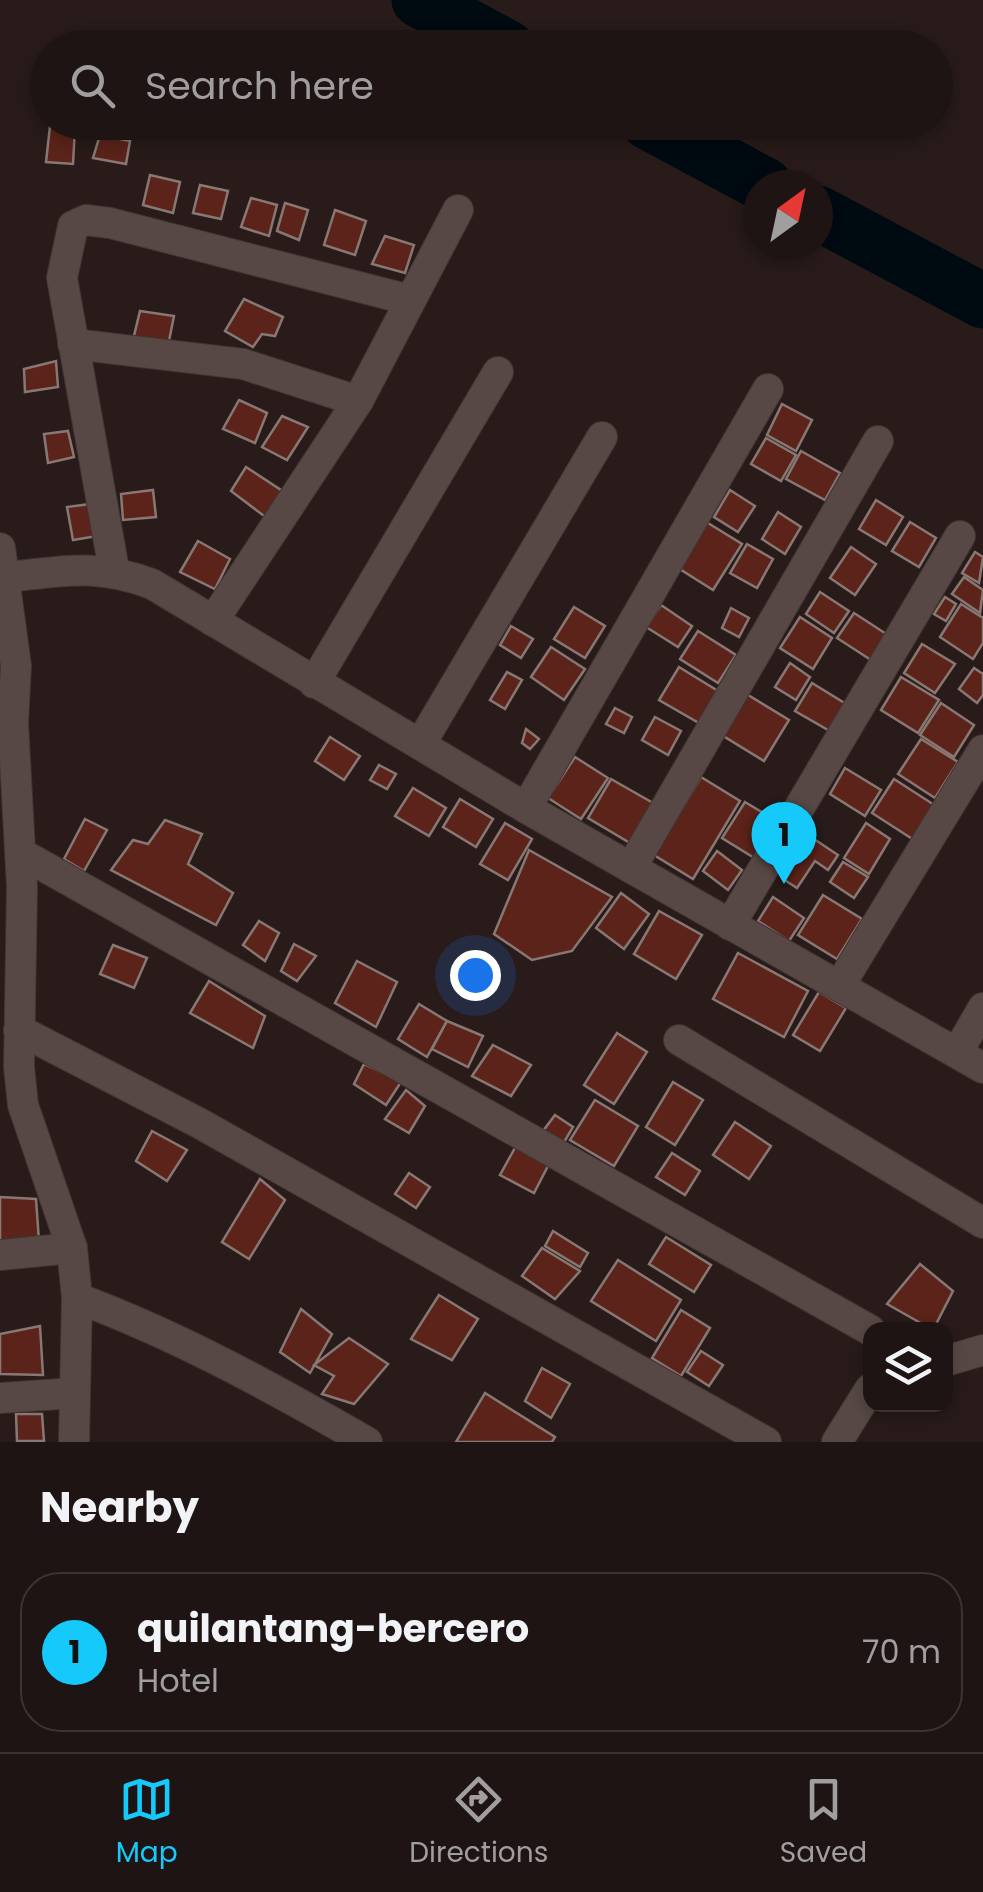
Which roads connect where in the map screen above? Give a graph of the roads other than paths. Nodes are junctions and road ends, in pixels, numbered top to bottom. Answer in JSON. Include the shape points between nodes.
{"nodes":[{"id":1,"x":458,"y":210,"type":"dead end"},
{"id":2,"x":410,"y":300,"type":"junction"},
{"id":3,"x":73,"y":344,"type":"junction"},
{"id":4,"x":498,"y":372,"type":"dead end"},
{"id":5,"x":768,"y":389,"type":"dead end"},
{"id":6,"x":358,"y":401,"type":"junction"},
{"id":7,"x":602,"y":437,"type":"dead end"},
{"id":8,"x":878,"y":441,"type":"dead end"},
{"id":9,"x":960,"y":536,"type":"dead end"},
{"id":10,"x":2,"y":568,"type":"edge"},
{"id":11,"x":114,"y":570,"type":"junction"},
{"id":12,"x":213,"y":621,"type":"junction"},
{"id":13,"x":314,"y":683,"type":"junction"},
{"id":14,"x":7,"y":724,"type":"edge"},
{"id":15,"x":421,"y":743,"type":"junction"},
{"id":16,"x":981,"y":758,"type":"edge"},
{"id":17,"x":526,"y":808,"type":"junction"},
{"id":18,"x":22,"y":854,"type":"junction"},
{"id":19,"x":631,"y":868,"type":"junction"},
{"id":20,"x":11,"y":887,"type":"edge"},
{"id":21,"x":730,"y":925,"type":"junction"},
{"id":22,"x":840,"y":985,"type":"junction"},
{"id":23,"x":983,"y":1008,"type":"edge"},
{"id":24,"x":19,"y":1030,"type":"junction"},
{"id":25,"x":680,"y":1040,"type":"dead end"},
{"id":26,"x":970,"y":1061,"type":"edge"},
{"id":27,"x":983,"y":1224,"type":"edge"},
{"id":28,"x":72,"y":1248,"type":"junction"},
{"id":29,"x":0,"y":1255,"type":"edge"},
{"id":30,"x":77,"y":1298,"type":"junction"},
{"id":31,"x":863,"y":1326,"type":"edge"},
{"id":32,"x":983,"y":1350,"type":"edge"},
{"id":33,"x":953,"y":1359,"type":"edge"},
{"id":34,"x":75,"y":1393,"type":"junction"},
{"id":35,"x":0,"y":1398,"type":"edge"},
{"id":36,"x":863,"y":1400,"type":"edge"},
{"id":37,"x":74,"y":1442,"type":"edge"},
{"id":38,"x":368,"y":1442,"type":"edge"},
{"id":39,"x":766,"y":1442,"type":"edge"},
{"id":40,"x":837,"y":1442,"type":"edge"}],
"edges":[{"from":1,"to":2,"type":"street"},
{"from":2,"to":3,"type":"street","via":[[86,220],[73,226],[62,278]]},
{"from":2,"to":6,"type":"street"},
{"from":3,"to":6,"type":"street","via":[[243,364]]},
{"from":3,"to":11,"type":"street"},
{"from":4,"to":13,"type":"street"},
{"from":5,"to":17,"type":"street"},
{"from":6,"to":12,"type":"street"},
{"from":7,"to":15,"type":"street"},
{"from":8,"to":19,"type":"street"},
{"from":9,"to":21,"type":"street"},
{"from":10,"to":11,"type":"street"},
{"from":10,"to":14,"type":"street","via":[[16,666]]},
{"from":11,"to":12,"type":"street"},
{"from":12,"to":13,"type":"street"},
{"from":13,"to":15,"type":"street"},
{"from":14,"to":18,"type":"street"},
{"from":15,"to":17,"type":"street"},
{"from":16,"to":22,"type":"street"},
{"from":17,"to":19,"type":"street"},
{"from":18,"to":20,"type":"street"},
{"from":18,"to":31,"type":"street"},
{"from":19,"to":21,"type":"street"},
{"from":20,"to":24,"type":"street"},
{"from":21,"to":22,"type":"street"},
{"from":22,"to":26,"type":"street"},
{"from":23,"to":26,"type":"street"},
{"from":24,"to":28,"type":"street","via":[[24,1105]]},
{"from":24,"to":39,"type":"street"},
{"from":25,"to":27,"type":"street"},
{"from":28,"to":29,"type":"street"},
{"from":28,"to":30,"type":"street"},
{"from":30,"to":34,"type":"street"},
{"from":30,"to":38,"type":"street","via":[[230,1366]]},
{"from":32,"to":33,"type":"street"},
{"from":34,"to":35,"type":"street"},
{"from":34,"to":37,"type":"street"},
{"from":36,"to":40,"type":"street"}]}
